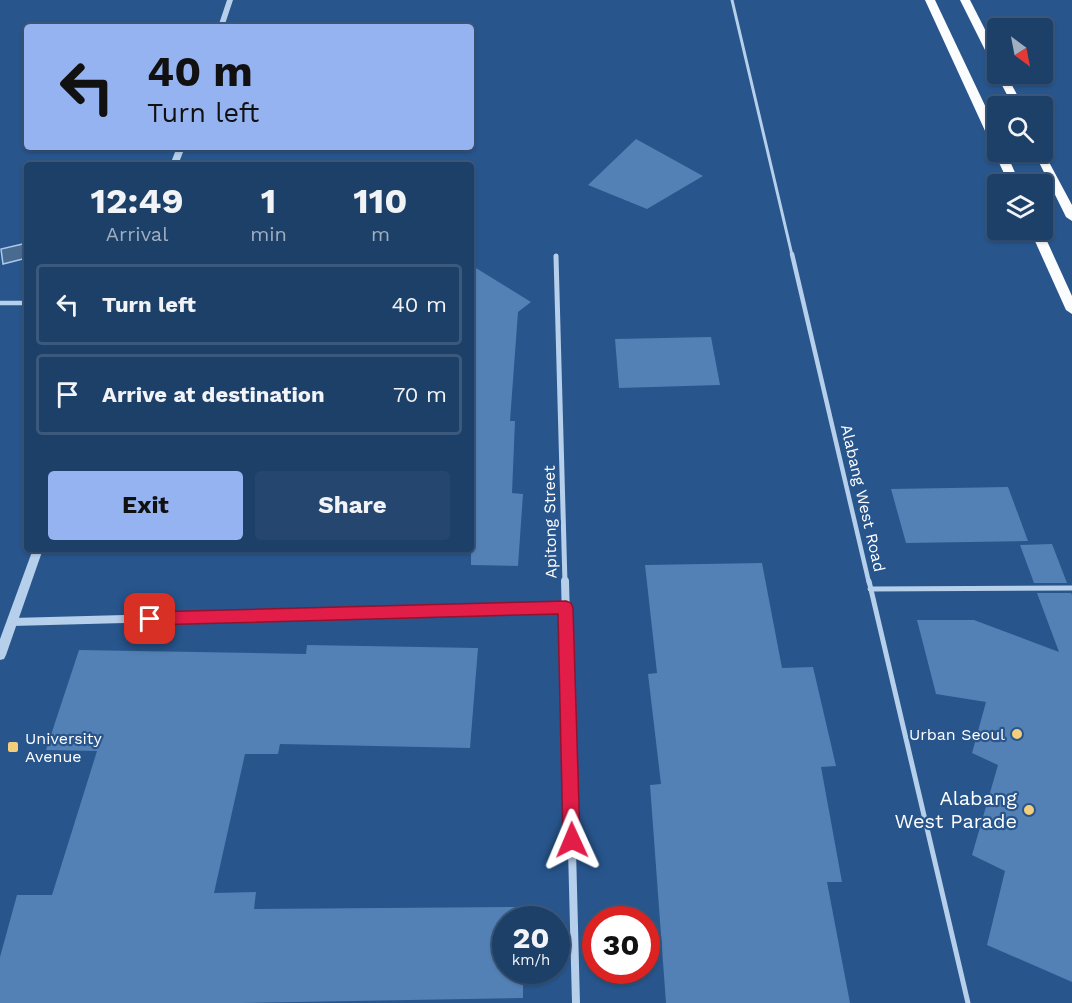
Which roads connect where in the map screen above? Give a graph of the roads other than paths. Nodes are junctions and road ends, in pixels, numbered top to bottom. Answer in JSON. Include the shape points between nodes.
{"nodes":[{"id":1,"x":230,"y":0,"type":"edge"},
{"id":2,"x":732,"y":0,"type":"edge"},
{"id":3,"x":930,"y":0,"type":"edge"},
{"id":4,"x":965,"y":0,"type":"edge"},
{"id":5,"x":222,"y":24,"type":"edge"},
{"id":6,"x":987,"y":44,"type":"edge"},
{"id":7,"x":987,"y":122,"type":"edge"},
{"id":8,"x":1045,"y":162,"type":"edge"},
{"id":9,"x":1072,"y":217,"type":"edge"},
{"id":10,"x":1040,"y":240,"type":"edge"},
{"id":11,"x":556,"y":256,"type":"dead end"},
{"id":12,"x":0,"y":303,"type":"edge"},
{"id":13,"x":24,"y":303,"type":"edge"},
{"id":14,"x":1072,"y":310,"type":"edge"},
{"id":15,"x":37,"y":552,"type":"edge"},
{"id":16,"x":1072,"y":588,"type":"edge"},
{"id":17,"x":870,"y":589,"type":"junction"},
{"id":18,"x":566,"y":608,"type":"junction"},
{"id":19,"x":5,"y":622,"type":"edge"},
{"id":20,"x":0,"y":655,"type":"edge"},
{"id":21,"x":576,"y":1003,"type":"edge"},
{"id":22,"x":968,"y":1003,"type":"edge"}],
"edges":[{"from":1,"to":5,"type":"street"},
{"from":2,"to":17,"type":"lane","name":"Alabang West Road"},
{"from":3,"to":7,"type":"main road"},
{"from":4,"to":6,"type":"main road"},
{"from":8,"to":9,"type":"main road"},
{"from":10,"to":14,"type":"main road"},
{"from":11,"to":18,"type":"street","name":"Apitong Street"},
{"from":12,"to":13,"type":"lane"},
{"from":15,"to":19,"type":"street"},
{"from":16,"to":17,"type":"lane"},
{"from":17,"to":22,"type":"lane","name":"Alabang West Road"},
{"from":18,"to":19,"type":"street"},
{"from":18,"to":21,"type":"street","name":"Apitong Street"},
{"from":19,"to":20,"type":"street"}]}
